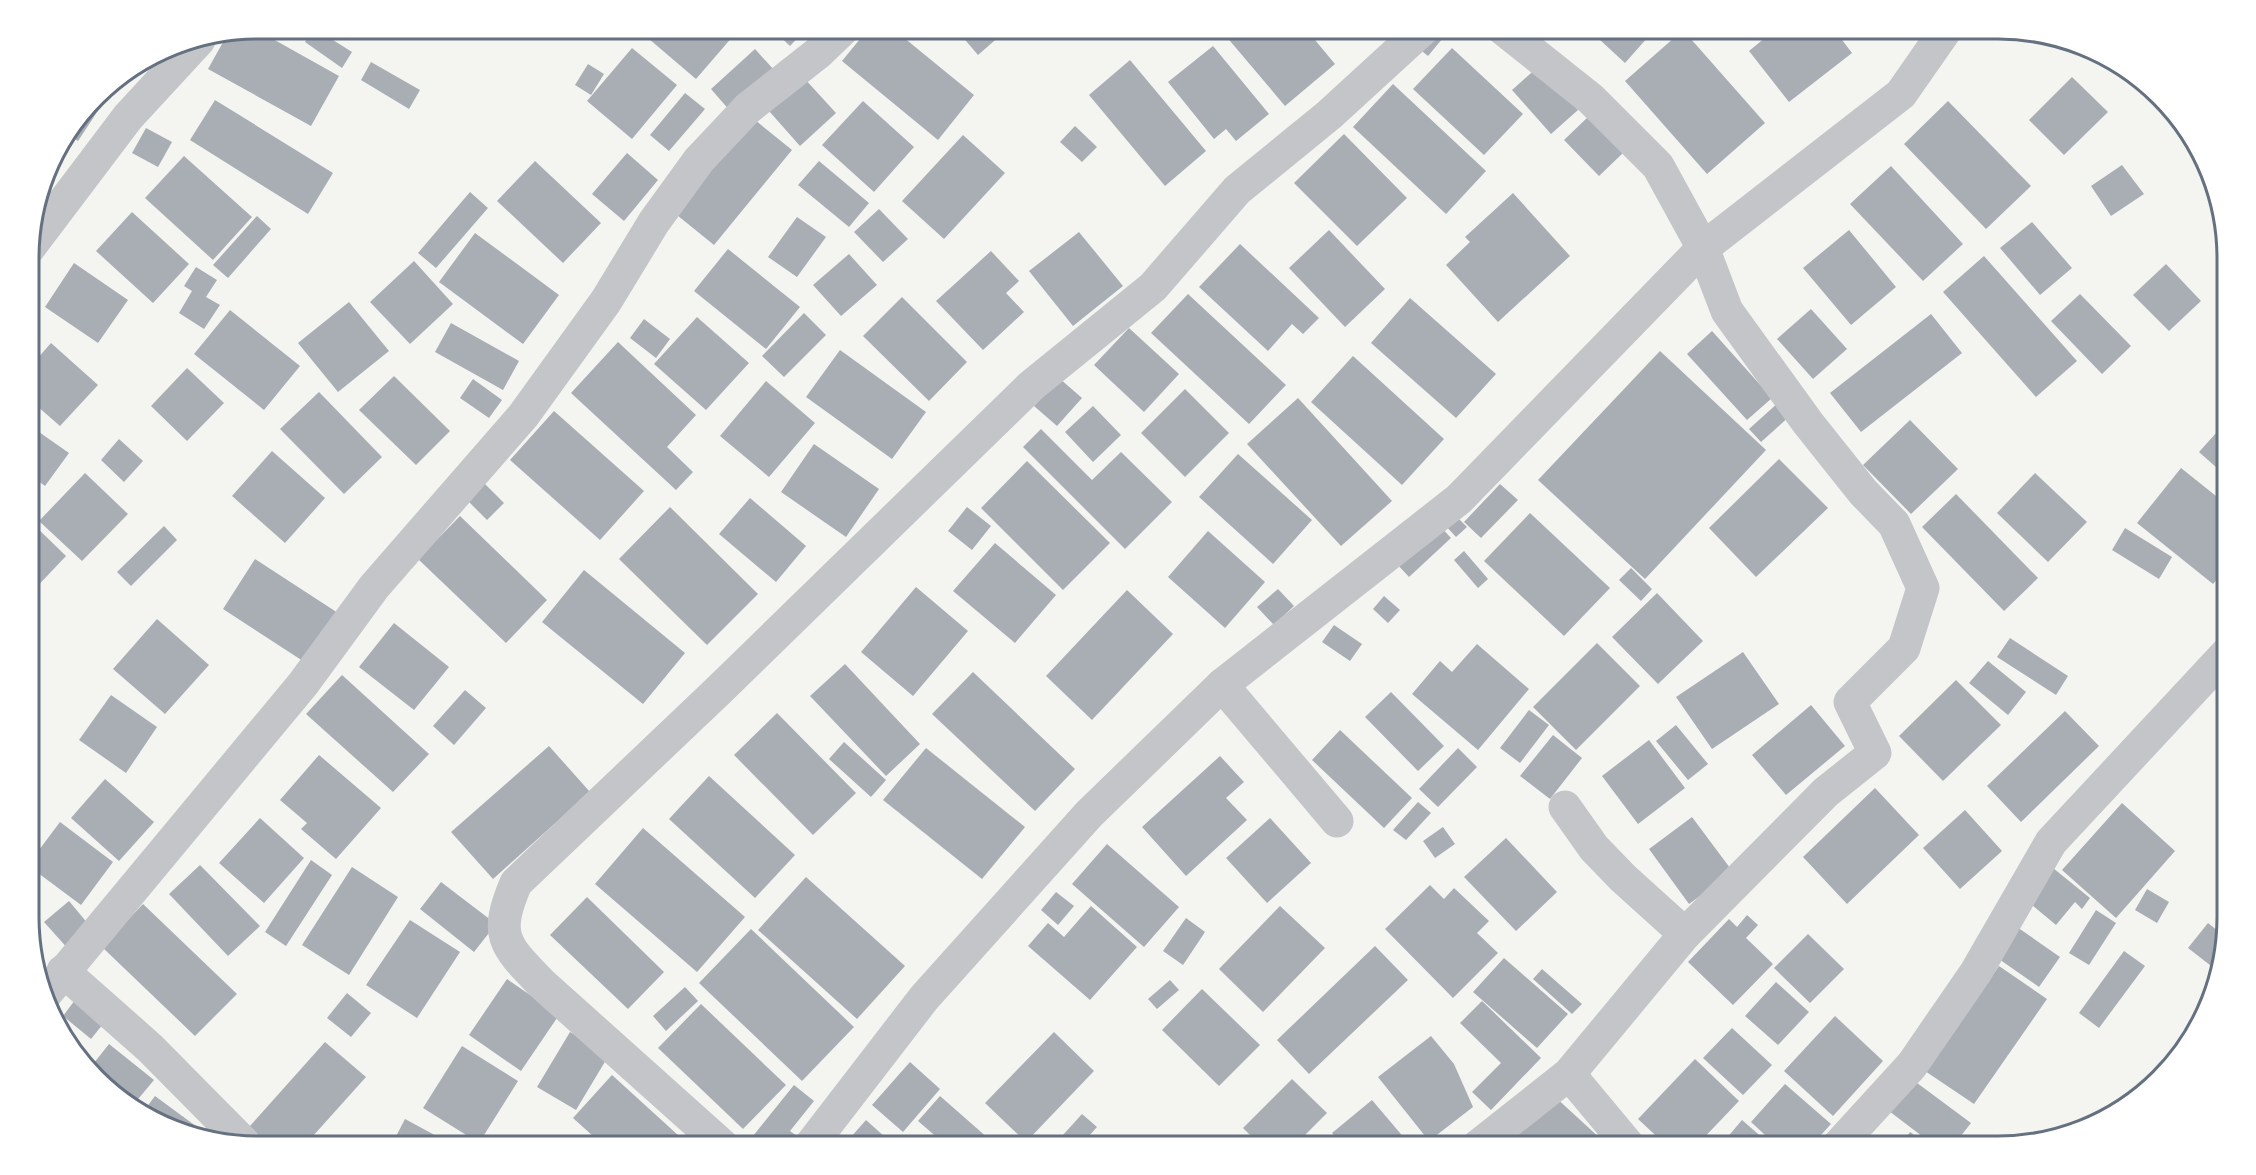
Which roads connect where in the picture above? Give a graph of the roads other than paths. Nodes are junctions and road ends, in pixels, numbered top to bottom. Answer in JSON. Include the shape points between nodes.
{"nodes":[{"id":1,"x":833,"y":39,"type":"edge"},
{"id":2,"x":1412,"y":39,"type":"edge"},
{"id":3,"x":1516,"y":39,"type":"edge"},
{"id":4,"x":1939,"y":39,"type":"edge"},
{"id":5,"x":189,"y":51,"type":"edge"},
{"id":6,"x":41,"y":233,"type":"edge"},
{"id":7,"x":1703,"y":248,"type":"junction"},
{"id":8,"x":2217,"y":664,"type":"edge"},
{"id":9,"x":1222,"y":685,"type":"junction"},
{"id":10,"x":1565,"y":807,"type":"dead end"},
{"id":11,"x":1336,"y":821,"type":"dead end"},
{"id":12,"x":1685,"y":934,"type":"junction"},
{"id":13,"x":53,"y":983,"type":"edge"},
{"id":14,"x":1569,"y":1074,"type":"junction"},
{"id":15,"x":236,"y":1135,"type":"edge"},
{"id":16,"x":712,"y":1136,"type":"edge"},
{"id":17,"x":818,"y":1136,"type":"edge"},
{"id":18,"x":1491,"y":1136,"type":"edge"},
{"id":19,"x":1621,"y":1136,"type":"edge"},
{"id":20,"x":1847,"y":1136,"type":"edge"}],
"edges":[{"from":1,"to":13,"type":"street","via":[[748,108],[699,160],[654,222],[606,301],[523,416],[374,587],[303,684]]},
{"from":2,"to":16,"type":"street","via":[[1329,115],[1237,190],[1153,287],[1031,386],[516,883],[505,909],[502,931],[516,957]]},
{"from":3,"to":7,"type":"street","via":[[1591,99],[1658,166]]},
{"from":4,"to":7,"type":"street","via":[[1901,94]]},
{"from":5,"to":6,"type":"street","via":[[128,117]]},
{"from":7,"to":9,"type":"street","via":[[1459,499]]},
{"from":7,"to":12,"type":"street","via":[[1727,311],[1808,423],[1894,525],[1923,588],[1904,648],[1850,702],[1875,753],[1826,792]]},
{"from":8,"to":20,"type":"street","via":[[2051,842],[1976,972],[1919,1055]]},
{"from":9,"to":11,"type":"street"},
{"from":9,"to":17,"type":"street","via":[[1089,814],[971,945],[924,998]]},
{"from":10,"to":12,"type":"street","via":[[1594,848]]},
{"from":12,"to":14,"type":"street"},
{"from":13,"to":15,"type":"street","via":[[150,1048]]},
{"from":14,"to":18,"type":"street"},
{"from":14,"to":19,"type":"street"}]}
